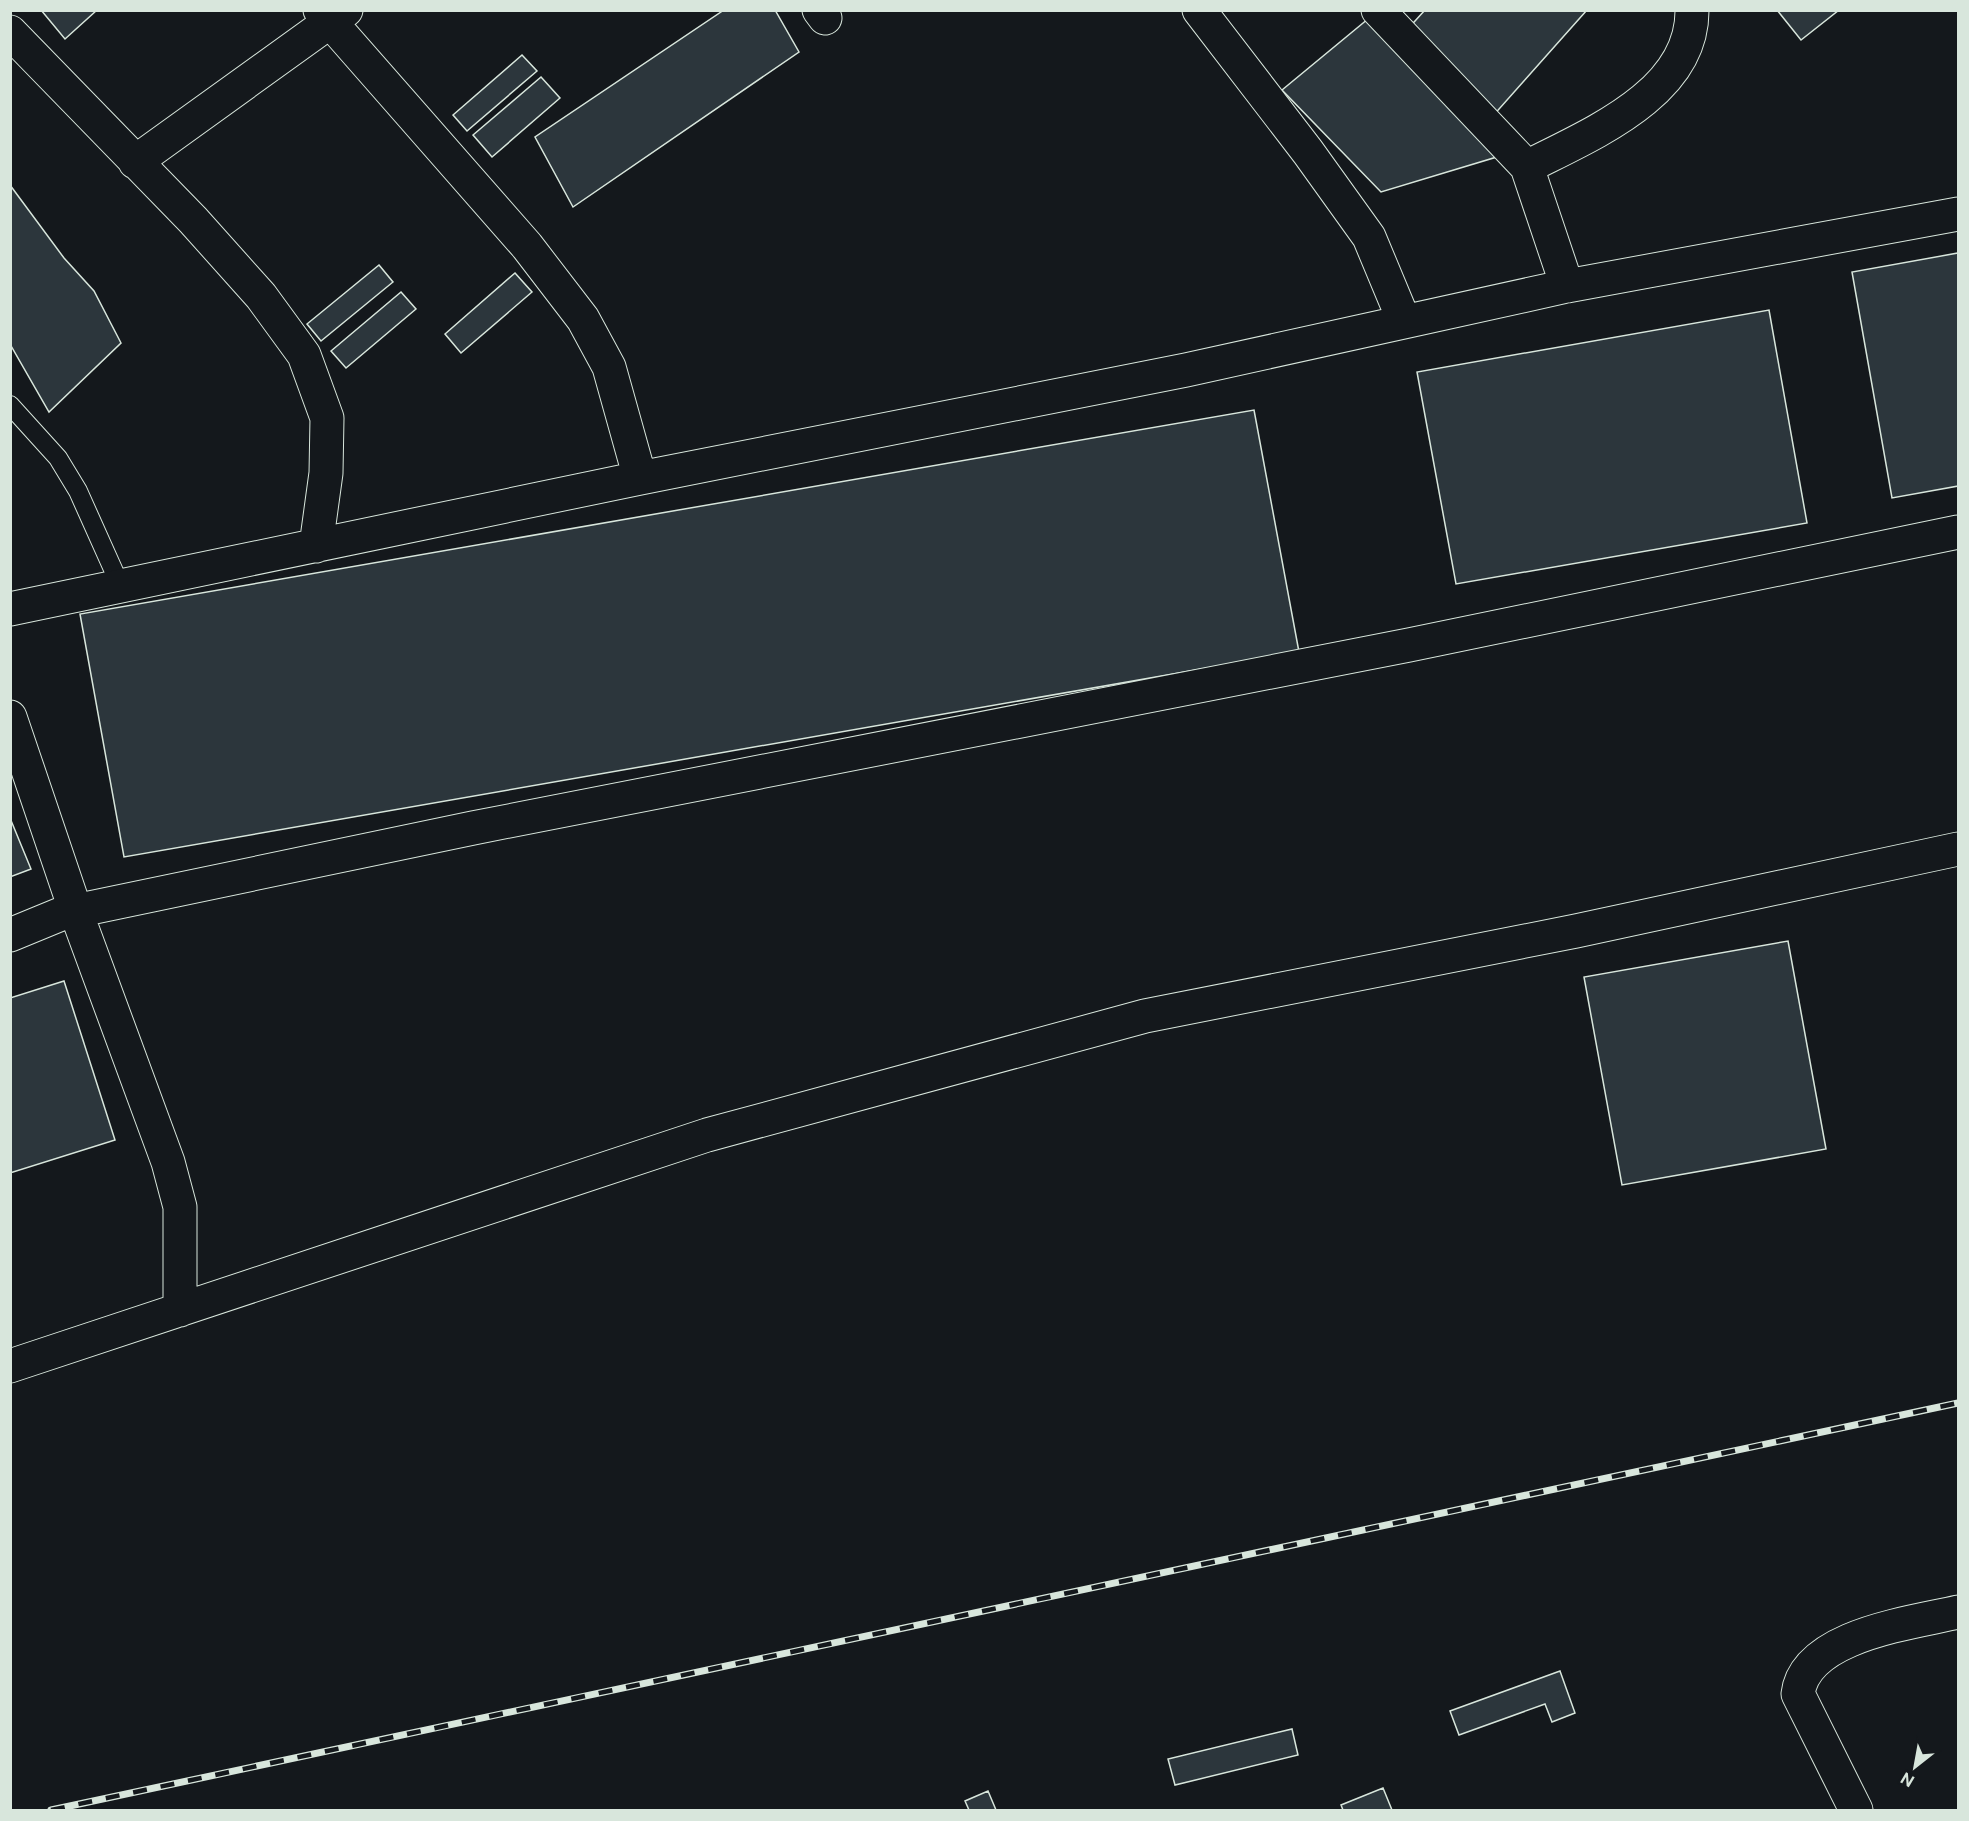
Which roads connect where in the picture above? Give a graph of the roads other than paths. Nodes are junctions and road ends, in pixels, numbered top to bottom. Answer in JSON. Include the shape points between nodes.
{"nodes":[{"id":1,"x":1198,"y":10,"type":"edge"},
{"id":2,"x":1378,"y":10,"type":"edge"},
{"id":3,"x":1692,"y":10,"type":"edge"},
{"id":4,"x":332,"y":15,"type":"edge"},
{"id":5,"x":10,"y":32,"type":"edge"},
{"id":6,"x":135,"y":162,"type":"junction"},
{"id":7,"x":1527,"y":167,"type":"junction"},
{"id":8,"x":1959,"y":214,"type":"edge"},
{"id":9,"x":1567,"y":286,"type":"junction"},
{"id":10,"x":1404,"y":321,"type":"junction"},
{"id":11,"x":10,"y":405,"type":"edge"},
{"id":12,"x":640,"y":478,"type":"junction"},
{"id":13,"x":1959,"y":532,"type":"edge"},
{"id":14,"x":316,"y":546,"type":"junction"},
{"id":15,"x":121,"y":587,"type":"junction"},
{"id":16,"x":10,"y":609,"type":"edge"},
{"id":17,"x":10,"y":717,"type":"edge"},
{"id":18,"x":1959,"y":849,"type":"edge"},
{"id":19,"x":76,"y":912,"type":"junction"},
{"id":20,"x":10,"y":935,"type":"edge"},
{"id":21,"x":180,"y":1310,"type":"junction"},
{"id":22,"x":10,"y":1366,"type":"edge"},
{"id":23,"x":1959,"y":1612,"type":"edge"},
{"id":24,"x":1856,"y":1810,"type":"edge"}],
"edges":[{"from":1,"to":10,"type":"street","via":[[1369,237]]},
{"from":2,"to":7,"type":"street"},
{"from":3,"to":7,"type":"street","via":[[1692,27],[1677,65],[1638,107]]},
{"from":4,"to":6,"type":"street"},
{"from":4,"to":12,"type":"street","via":[[584,319],[609,367]]},
{"from":5,"to":6,"type":"street"},
{"from":6,"to":14,"type":"street","via":[[261,296],[304,355],[327,418],[326,473]]},
{"from":7,"to":9,"type":"street"},
{"from":8,"to":9,"type":"street"},
{"from":9,"to":10,"type":"street"},
{"from":10,"to":12,"type":"street","via":[[1174,372]]},
{"from":11,"to":15,"type":"lane","via":[[58,458],[78,491]]},
{"from":12,"to":14,"type":"street"},
{"from":13,"to":19,"type":"street","via":[[1409,645],[473,828]]},
{"from":14,"to":15,"type":"street"},
{"from":15,"to":16,"type":"street"},
{"from":17,"to":19,"type":"street"},
{"from":18,"to":21,"type":"street","via":[[1576,931],[1145,1016],[707,1135]]},
{"from":19,"to":20,"type":"street","via":[[61,914]]},
{"from":19,"to":21,"type":"street","via":[[168,1162],[180,1207]]},
{"from":21,"to":22,"type":"street"},
{"from":23,"to":24,"type":"street","via":[[1871,1632],[1824,1655],[1800,1681],[1798,1694]]}]}
